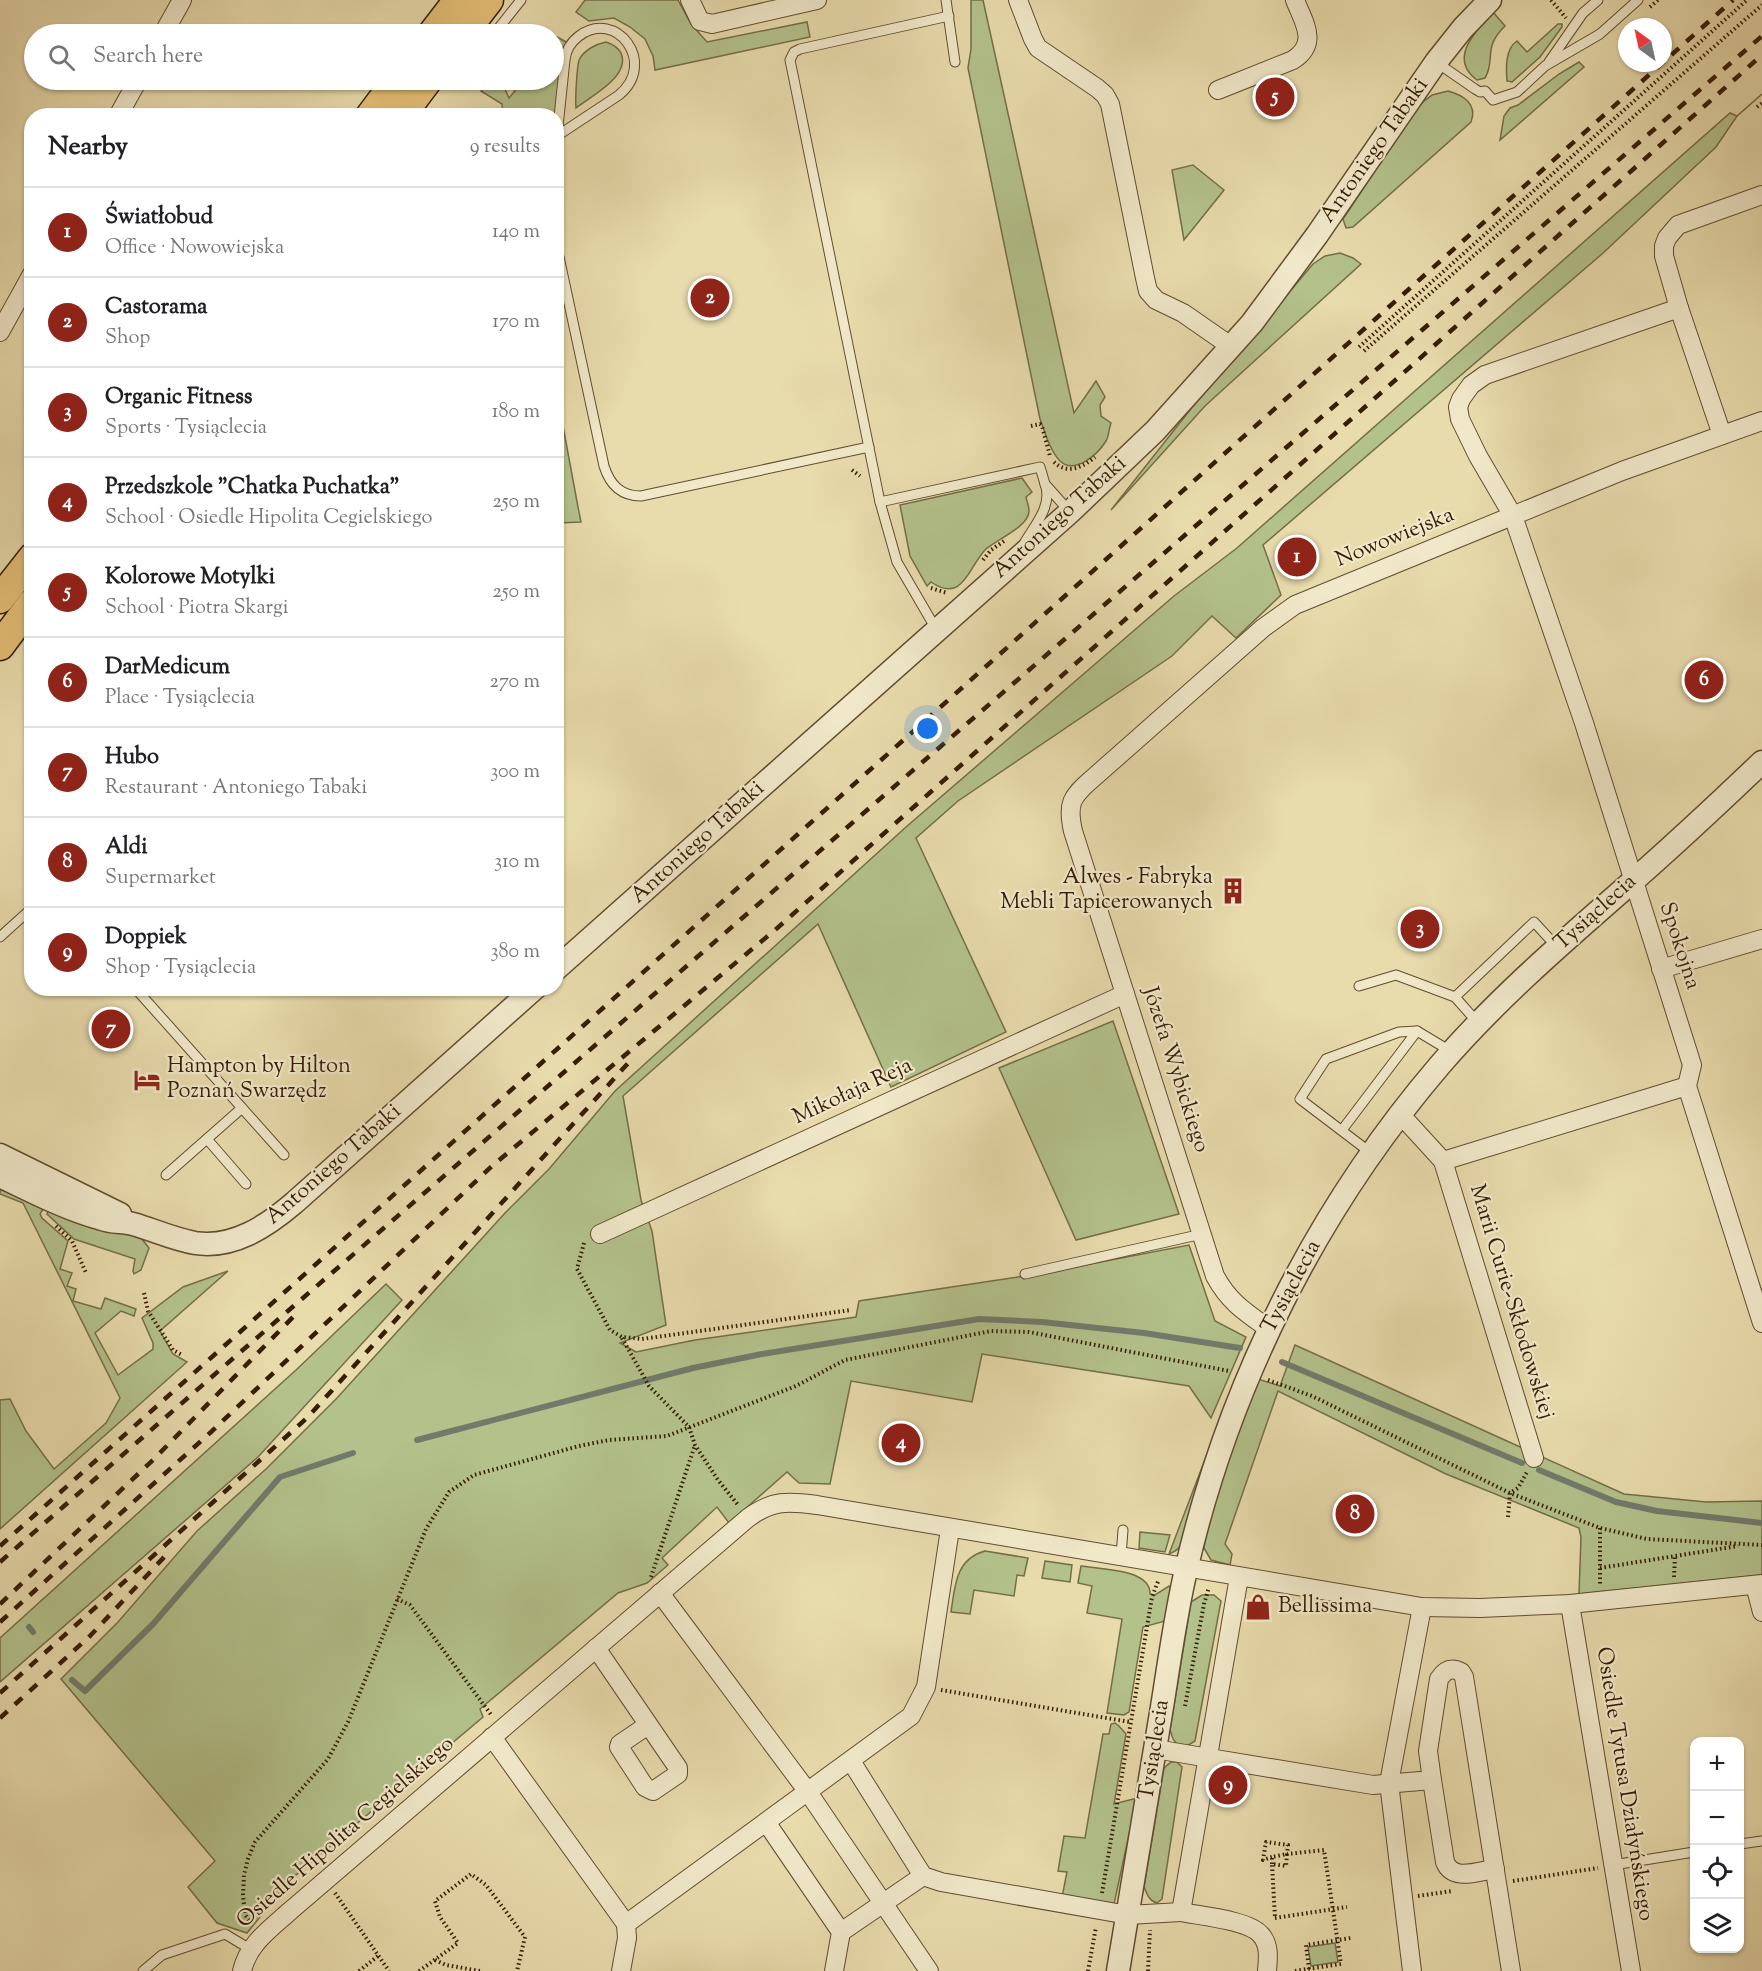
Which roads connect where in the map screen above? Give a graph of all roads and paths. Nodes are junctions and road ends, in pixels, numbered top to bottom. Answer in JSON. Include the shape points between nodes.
{"nodes":[{"id":1,"x":182,"y":0,"type":"edge"},
{"id":2,"x":458,"y":0,"type":"edge"},
{"id":3,"x":489,"y":0,"type":"edge"},
{"id":4,"x":521,"y":0,"type":"edge"},
{"id":5,"x":690,"y":0,"type":"edge"},
{"id":6,"x":817,"y":0,"type":"edge"},
{"id":7,"x":946,"y":0,"type":"edge"},
{"id":8,"x":1018,"y":0,"type":"edge"},
{"id":9,"x":1295,"y":0,"type":"edge"},
{"id":10,"x":1490,"y":0,"type":"edge"},
{"id":11,"x":1598,"y":0,"type":"edge"},
{"id":12,"x":1638,"y":0,"type":"edge"},
{"id":13,"x":1747,"y":0,"type":"edge"},
{"id":14,"x":1762,"y":5,"type":"edge"},
{"id":15,"x":949,"y":16,"type":"junction"},
{"id":16,"x":169,"y":24,"type":"edge"},
{"id":17,"x":440,"y":24,"type":"edge"},
{"id":18,"x":471,"y":24,"type":"edge"},
{"id":19,"x":502,"y":24,"type":"edge"},
{"id":20,"x":955,"y":62,"type":"dead end"},
{"id":21,"x":1436,"y":62,"type":"junction"},
{"id":22,"x":564,"y":66,"type":"edge"},
{"id":23,"x":1545,"y":66,"type":"junction"},
{"id":24,"x":132,"y":90,"type":"edge"},
{"id":25,"x":390,"y":90,"type":"edge"},
{"id":26,"x":421,"y":90,"type":"edge"},
{"id":27,"x":562,"y":90,"type":"edge"},
{"id":28,"x":1218,"y":90,"type":"dead end"},
{"id":29,"x":1762,"y":103,"type":"edge"},
{"id":30,"x":1757,"y":107,"type":"dead end"},
{"id":31,"x":122,"y":108,"type":"edge"},
{"id":32,"x":376,"y":108,"type":"edge"},
{"id":33,"x":407,"y":108,"type":"edge"},
{"id":34,"x":560,"y":108,"type":"edge"},
{"id":35,"x":564,"y":130,"type":"edge"},
{"id":36,"x":1762,"y":195,"type":"edge"},
{"id":37,"x":564,"y":280,"type":"edge"},
{"id":38,"x":24,"y":288,"type":"edge"},
{"id":39,"x":1679,"y":308,"type":"junction"},
{"id":40,"x":0,"y":332,"type":"edge"},
{"id":41,"x":1232,"y":347,"type":"junction"},
{"id":42,"x":1359,"y":347,"type":"dead end"},
{"id":43,"x":1364,"y":351,"type":"dead end"},
{"id":44,"x":1762,"y":421,"type":"edge"},
{"id":45,"x":1031,"y":426,"type":"dead end"},
{"id":46,"x":1722,"y":435,"type":"junction"},
{"id":47,"x":869,"y":447,"type":"junction"},
{"id":48,"x":1101,"y":452,"type":"dead end"},
{"id":49,"x":1045,"y":484,"type":"junction"},
{"id":50,"x":880,"y":502,"type":"junction"},
{"id":51,"x":1070,"y":512,"type":"junction"},
{"id":52,"x":1513,"y":516,"type":"junction"},
{"id":53,"x":1017,"y":558,"type":"junction"},
{"id":54,"x":24,"y":568,"type":"edge"},
{"id":55,"x":0,"y":599,"type":"edge"},
{"id":56,"x":24,"y":614,"type":"edge"},
{"id":57,"x":936,"y":629,"type":"junction"},
{"id":58,"x":0,"y":646,"type":"edge"},
{"id":59,"x":1762,"y":762,"type":"edge"},
{"id":60,"x":1070,"y":805,"type":"joint"},
{"id":61,"x":1633,"y":881,"type":"junction"},
{"id":62,"x":24,"y":915,"type":"edge"},
{"id":63,"x":0,"y":937,"type":"edge"},
{"id":64,"x":1762,"y":939,"type":"edge"},
{"id":65,"x":1557,"y":948,"type":"junction"},
{"id":66,"x":564,"y":962,"type":"edge"},
{"id":67,"x":1661,"y":969,"type":"junction"},
{"id":68,"x":1359,"y":987,"type":"dead end"},
{"id":69,"x":1125,"y":994,"type":"junction"},
{"id":70,"x":142,"y":996,"type":"edge"},
{"id":71,"x":526,"y":996,"type":"edge"},
{"id":72,"x":1455,"y":997,"type":"junction"},
{"id":73,"x":1478,"y":1023,"type":"junction"},
{"id":74,"x":1418,"y":1030,"type":"junction"},
{"id":75,"x":1452,"y":1052,"type":"junction"},
{"id":76,"x":1687,"y":1086,"type":"junction"},
{"id":77,"x":242,"y":1108,"type":"junction"},
{"id":78,"x":1400,"y":1114,"type":"junction"},
{"id":79,"x":1342,"y":1130,"type":"junction"},
{"id":80,"x":207,"y":1139,"type":"junction"},
{"id":81,"x":1371,"y":1153,"type":"junction"},
{"id":82,"x":0,"y":1155,"type":"edge"},
{"id":83,"x":284,"y":1155,"type":"dead end"},
{"id":84,"x":1443,"y":1161,"type":"junction"},
{"id":85,"x":166,"y":1175,"type":"dead end"},
{"id":86,"x":0,"y":1176,"type":"edge"},
{"id":87,"x":246,"y":1184,"type":"dead end"},
{"id":88,"x":51,"y":1221,"type":"dead end"},
{"id":89,"x":131,"y":1223,"type":"junction"},
{"id":90,"x":600,"y":1234,"type":"joint"},
{"id":91,"x":1202,"y":1234,"type":"junction"},
{"id":92,"x":86,"y":1273,"type":"dead end"},
{"id":93,"x":1025,"y":1274,"type":"dead end"},
{"id":94,"x":144,"y":1293,"type":"dead end"},
{"id":95,"x":851,"y":1310,"type":"dead end"},
{"id":96,"x":1762,"y":1323,"type":"edge"},
{"id":97,"x":1269,"y":1329,"type":"junction"},
{"id":98,"x":622,"y":1337,"type":"junction"},
{"id":99,"x":182,"y":1355,"type":"dead end"},
{"id":100,"x":1237,"y":1370,"type":"dead end"},
{"id":101,"x":1261,"y":1378,"type":"dead end"},
{"id":102,"x":689,"y":1427,"type":"junction"},
{"id":103,"x":695,"y":1445,"type":"junction"},
{"id":104,"x":1534,"y":1458,"type":"joint"},
{"id":105,"x":1510,"y":1493,"type":"junction"},
{"id":106,"x":1508,"y":1517,"type":"dead end"},
{"id":107,"x":748,"y":1518,"type":"junction"},
{"id":108,"x":1600,"y":1528,"type":"junction"},
{"id":109,"x":951,"y":1529,"type":"junction"},
{"id":110,"x":1123,"y":1530,"type":"dead end"},
{"id":111,"x":1750,"y":1544,"type":"junction"},
{"id":112,"x":1762,"y":1545,"type":"edge"},
{"id":113,"x":1121,"y":1556,"type":"junction"},
{"id":114,"x":1186,"y":1568,"type":"junction"},
{"id":115,"x":1600,"y":1568,"type":"junction"},
{"id":116,"x":1161,"y":1573,"type":"dead end"},
{"id":117,"x":1239,"y":1577,"type":"junction"},
{"id":118,"x":1210,"y":1584,"type":"dead end"},
{"id":119,"x":1758,"y":1585,"type":"edge"},
{"id":120,"x":660,"y":1593,"type":"junction"},
{"id":121,"x":397,"y":1599,"type":"junction"},
{"id":122,"x":1600,"y":1601,"type":"junction"},
{"id":123,"x":1570,"y":1604,"type":"junction"},
{"id":124,"x":1422,"y":1607,"type":"junction"},
{"id":125,"x":1762,"y":1612,"type":"edge"},
{"id":126,"x":596,"y":1648,"type":"junction"},
{"id":127,"x":926,"y":1687,"type":"junction"},
{"id":128,"x":1185,"y":1707,"type":"dead end"},
{"id":129,"x":1130,"y":1722,"type":"junction"},
{"id":130,"x":648,"y":1725,"type":"dead end"},
{"id":131,"x":497,"y":1733,"type":"junction"},
{"id":132,"x":1155,"y":1749,"type":"junction"},
{"id":133,"x":1208,"y":1758,"type":"junction"},
{"id":134,"x":851,"y":1761,"type":"junction"},
{"id":135,"x":1432,"y":1780,"type":"junction"},
{"id":136,"x":1389,"y":1784,"type":"junction"},
{"id":137,"x":807,"y":1792,"type":"junction"},
{"id":138,"x":766,"y":1822,"type":"junction"},
{"id":139,"x":1762,"y":1841,"type":"edge"},
{"id":140,"x":1744,"y":1843,"type":"edge"},
{"id":141,"x":1690,"y":1853,"type":"edge"},
{"id":142,"x":1287,"y":1854,"type":"junction"},
{"id":143,"x":1272,"y":1857,"type":"junction"},
{"id":144,"x":1272,"y":1864,"type":"junction"},
{"id":145,"x":1613,"y":1865,"type":"junction"},
{"id":146,"x":923,"y":1876,"type":"junction"},
{"id":147,"x":1496,"y":1876,"type":"junction"},
{"id":148,"x":326,"y":1880,"type":"junction"},
{"id":149,"x":1455,"y":1891,"type":"dead end"},
{"id":150,"x":1402,"y":1899,"type":"junction"},
{"id":151,"x":883,"y":1904,"type":"junction"},
{"id":152,"x":1347,"y":1907,"type":"dead end"},
{"id":153,"x":1099,"y":1910,"type":"junction"},
{"id":154,"x":1333,"y":1910,"type":"junction"},
{"id":155,"x":1181,"y":1912,"type":"junction"},
{"id":156,"x":1150,"y":1913,"type":"junction"},
{"id":157,"x":1128,"y":1915,"type":"junction"},
{"id":158,"x":1275,"y":1918,"type":"junction"},
{"id":159,"x":626,"y":1923,"type":"junction"},
{"id":160,"x":1249,"y":1926,"type":"junction"},
{"id":161,"x":841,"y":1932,"type":"junction"},
{"id":162,"x":1351,"y":1938,"type":"dead end"},
{"id":163,"x":1337,"y":1940,"type":"junction"},
{"id":164,"x":256,"y":1943,"type":"junction"},
{"id":165,"x":378,"y":1956,"type":"junction"},
{"id":166,"x":435,"y":1960,"type":"junction"},
{"id":167,"x":1309,"y":1969,"type":"junction"},
{"id":168,"x":143,"y":1971,"type":"edge"},
{"id":169,"x":242,"y":1971,"type":"edge"},
{"id":170,"x":359,"y":1971,"type":"edge"},
{"id":171,"x":389,"y":1971,"type":"edge"},
{"id":172,"x":419,"y":1971,"type":"edge"},
{"id":173,"x":480,"y":1971,"type":"edge"},
{"id":174,"x":517,"y":1971,"type":"edge"},
{"id":175,"x":621,"y":1971,"type":"edge"},
{"id":176,"x":834,"y":1971,"type":"edge"},
{"id":177,"x":929,"y":1971,"type":"edge"},
{"id":178,"x":1088,"y":1971,"type":"edge"},
{"id":179,"x":1118,"y":1971,"type":"edge"},
{"id":180,"x":1148,"y":1971,"type":"edge"},
{"id":181,"x":1267,"y":1971,"type":"edge"},
{"id":182,"x":1294,"y":1971,"type":"edge"},
{"id":183,"x":1412,"y":1971,"type":"edge"},
{"id":184,"x":1511,"y":1971,"type":"edge"},
{"id":185,"x":1631,"y":1971,"type":"edge"}],
"edges":[{"from":1,"to":16,"type":"street"},
{"from":2,"to":17,"type":"main road"},
{"from":3,"to":18,"type":"main road"},
{"from":4,"to":19,"type":"lane"},
{"from":5,"to":6,"type":"street","via":[[700,21],[712,24]]},
{"from":7,"to":15,"type":"lane"},
{"from":8,"to":41,"type":"street","via":[[1038,48],[1097,88],[1109,102],[1151,295]]},
{"from":9,"to":28,"type":"street","via":[[1308,38],[1304,52]]},
{"from":10,"to":21,"type":"street","name":"Antoniego Tabaki"},
{"from":11,"to":23,"type":"lane","via":[[1583,13]]},
{"from":12,"to":23,"type":"lane","via":[[1600,34]]},
{"from":13,"to":42,"type":"path"},
{"from":14,"to":43,"type":"path"},
{"from":15,"to":20,"type":"lane"},
{"from":15,"to":47,"type":"lane","via":[[800,49],[789,60]]},
{"from":21,"to":23,"type":"lane","via":[[1480,92],[1485,91],[1493,100],[1517,92]]},
{"from":21,"to":41,"type":"street","name":"Antoniego Tabaki","via":[[1284,282]]},
{"from":22,"to":35,"type":"lane","via":[[570,45],[592,30],[604,29],[620,35],[635,59],[628,87]]},
{"from":24,"to":31,"type":"street"},
{"from":25,"to":32,"type":"main road"},
{"from":26,"to":33,"type":"main road"},
{"from":27,"to":34,"type":"lane"},
{"from":29,"to":30,"type":"path"},
{"from":36,"to":39,"type":"street","via":[[1672,230],[1664,256]]},
{"from":37,"to":47,"type":"lane","via":[[604,466],[618,490],[641,496]]},
{"from":38,"to":40,"type":"street"},
{"from":39,"to":46,"type":"street"},
{"from":39,"to":52,"type":"street","name":"Spokojna","via":[[1493,372],[1465,392],[1458,407],[1460,419]]},
{"from":41,"to":51,"type":"street","name":"Antoniego Tabaki","via":[[1155,431]]},
{"from":44,"to":46,"type":"street","name":"Nowowiejska"},
{"from":45,"to":48,"type":"path","via":[[1042,426],[1049,455],[1062,468],[1079,467]]},
{"from":46,"to":52,"type":"street","name":"Nowowiejska"},
{"from":47,"to":50,"type":"lane"},
{"from":49,"to":50,"type":"lane","via":[[1040,467]]},
{"from":49,"to":51,"type":"lane"},
{"from":49,"to":53,"type":"lane","via":[[1042,514]]},
{"from":50,"to":57,"type":"lane","via":[[897,562]]},
{"from":51,"to":53,"type":"street","name":"Antoniego Tabaki"},
{"from":52,"to":60,"type":"street","name":"Nowowiejska","via":[[1288,609],[1092,779]]},
{"from":52,"to":61,"type":"street","name":"Spokojna"},
{"from":53,"to":57,"type":"street","name":"Antoniego Tabaki"},
{"from":54,"to":55,"type":"main road"},
{"from":56,"to":58,"type":"main road"},
{"from":57,"to":66,"type":"street","name":"Antoniego Tabaki"},
{"from":59,"to":61,"type":"street","name":"Tysiąclecia"},
{"from":60,"to":69,"type":"street","name":"Józefa Wybickiego","via":[[1073,831]]},
{"from":61,"to":65,"type":"street","name":"Tysiąclecia"},
{"from":61,"to":67,"type":"street","name":"Spokojna"},
{"from":62,"to":63,"type":"lane"},
{"from":64,"to":67,"type":"street"},
{"from":65,"to":72,"type":"lane","via":[[1534,922]]},
{"from":65,"to":73,"type":"street","name":"Tysiąclecia"},
{"from":67,"to":76,"type":"street","name":"Spokojna","via":[[1692,1065]]},
{"from":68,"to":72,"type":"lane","via":[[1396,975]]},
{"from":69,"to":90,"type":"street","name":"Mikołaja Reja"},
{"from":69,"to":91,"type":"street","name":"Józefa Wybickiego"},
{"from":70,"to":77,"type":"lane"},
{"from":71,"to":89,"type":"street","name":"Antoniego Tabaki","via":[[294,1203],[254,1232],[203,1244]]},
{"from":72,"to":73,"type":"lane"},
{"from":73,"to":75,"type":"street","name":"Tysiąclecia"},
{"from":74,"to":75,"type":"lane"},
{"from":74,"to":79,"type":"lane"},
{"from":74,"to":79,"type":"lane","via":[[1399,1032],[1326,1059],[1300,1099]]},
{"from":75,"to":78,"type":"street","name":"Tysiąclecia"},
{"from":76,"to":84,"type":"street","name":"Marii Curie-Skłodowskiej"},
{"from":76,"to":96,"type":"street","name":"Spokojna"},
{"from":77,"to":80,"type":"lane"},
{"from":77,"to":83,"type":"lane"},
{"from":78,"to":81,"type":"street","name":"Tysiąclecia"},
{"from":78,"to":84,"type":"street","name":"Marii Curie-Skłodowskiej"},
{"from":79,"to":81,"type":"lane"},
{"from":80,"to":85,"type":"lane"},
{"from":80,"to":87,"type":"lane"},
{"from":81,"to":97,"type":"street","name":"Tysiąclecia","via":[[1315,1241]]},
{"from":82,"to":89,"type":"street","name":"Antoniego Tabaki","via":[[111,1208]]},
{"from":84,"to":104,"type":"street","name":"Marii Curie-Skłodowskiej"},
{"from":86,"to":89,"type":"street","name":"Antoniego Tabaki","via":[[99,1219]]},
{"from":88,"to":92,"type":"path","via":[[72,1241]]},
{"from":90,"to":98,"type":"path","via":[[584,1243],[577,1269],[610,1330]]},
{"from":91,"to":93,"type":"lane"},
{"from":91,"to":97,"type":"street","name":"Józefa Wybickiego","via":[[1215,1276],[1227,1296]]},
{"from":94,"to":99,"type":"path","via":[[148,1311],[173,1350]]},
{"from":95,"to":98,"type":"path","via":[[642,1339]]},
{"from":97,"to":114,"type":"street","name":"Tysiąclecia","via":[[1227,1431]]},
{"from":98,"to":102,"type":"path","via":[[649,1386]]},
{"from":100,"to":102,"type":"path","via":[[1176,1362],[1029,1332],[991,1331],[845,1360],[796,1386]]},
{"from":101,"to":105,"type":"path","via":[[1312,1396]]},
{"from":102,"to":103,"type":"path"},
{"from":102,"to":121,"type":"path","via":[[667,1436],[579,1446],[474,1474],[449,1492],[437,1510]]},
{"from":103,"to":107,"type":"path"},
{"from":103,"to":120,"type":"path","via":[[652,1572]]},
{"from":104,"to":105,"type":"path","via":[[1518,1488]]},
{"from":105,"to":106,"type":"path"},
{"from":105,"to":108,"type":"path"},
{"from":107,"to":109,"type":"street","name":"Osiedle Hipolita Cegielskiego","via":[[764,1507],[798,1502]]},
{"from":107,"to":120,"type":"street","name":"Osiedle Hipolita Cegielskiego"},
{"from":108,"to":111,"type":"path","via":[[1647,1539]]},
{"from":108,"to":115,"type":"path"},
{"from":109,"to":113,"type":"street","name":"Osiedle Hipolita Cegielskiego"},
{"from":109,"to":127,"type":"street"},
{"from":110,"to":113,"type":"lane"},
{"from":111,"to":112,"type":"path"},
{"from":111,"to":115,"type":"path"},
{"from":113,"to":114,"type":"street","name":"Osiedle Hipolita Cegielskiego"},
{"from":114,"to":117,"type":"street"},
{"from":114,"to":132,"type":"street","name":"Tysiąclecia"},
{"from":115,"to":122,"type":"path"},
{"from":116,"to":129,"type":"path","via":[[1152,1597]]},
{"from":117,"to":124,"type":"street"},
{"from":117,"to":133,"type":"street"},
{"from":118,"to":128,"type":"path"},
{"from":119,"to":122,"type":"street"},
{"from":119,"to":125,"type":"street"},
{"from":120,"to":126,"type":"street","name":"Osiedle Hipolita Cegielskiego"},
{"from":120,"to":137,"type":"street"},
{"from":121,"to":131,"type":"path","via":[[410,1605]]},
{"from":121,"to":164,"type":"path","via":[[348,1722],[328,1759],[255,1842],[248,1859],[243,1895],[245,1915]]},
{"from":122,"to":123,"type":"street"},
{"from":123,"to":124,"type":"street"},
{"from":123,"to":145,"type":"street","name":"Osiedle Tytusa Działyńskiego"},
{"from":124,"to":136,"type":"street"},
{"from":126,"to":130,"type":"street"},
{"from":126,"to":131,"type":"street","name":"Osiedle Hipolita Cegielskiego"},
{"from":127,"to":129,"type":"path"},
{"from":127,"to":134,"type":"street","via":[[911,1716]]},
{"from":129,"to":153,"type":"path"},
{"from":131,"to":148,"type":"street","name":"Osiedle Hipolita Cegielskiego"},
{"from":131,"to":159,"type":"street"},
{"from":132,"to":133,"type":"street"},
{"from":132,"to":157,"type":"street","name":"Tysiąclecia"},
{"from":133,"to":136,"type":"street","via":[[1373,1785]]},
{"from":133,"to":155,"type":"street"},
{"from":134,"to":137,"type":"street"},
{"from":134,"to":146,"type":"street"},
{"from":135,"to":136,"type":"street"},
{"from":135,"to":147,"type":"street","via":[[1448,1868],[1454,1873]]},
{"from":135,"to":147,"type":"street","via":[[1428,1751],[1439,1679],[1452,1669],[1464,1677]]},
{"from":136,"to":150,"type":"street"},
{"from":137,"to":138,"type":"street"},
{"from":137,"to":151,"type":"street"},
{"from":138,"to":159,"type":"street"},
{"from":138,"to":161,"type":"street"},
{"from":139,"to":140,"type":"lane"},
{"from":141,"to":145,"type":"lane"},
{"from":142,"to":143,"type":"path"},
{"from":142,"to":143,"type":"path","via":[[1288,1845],[1266,1842],[1263,1860]]},
{"from":142,"to":144,"type":"path","via":[[1286,1866]]},
{"from":142,"to":154,"type":"path","via":[[1324,1850]]},
{"from":143,"to":144,"type":"path"},
{"from":144,"to":158,"type":"path"},
{"from":145,"to":147,"type":"path"},
{"from":145,"to":185,"type":"street","name":"Osiedle Tytusa Działyńskiego"},
{"from":146,"to":151,"type":"street"},
{"from":146,"to":153,"type":"street"},
{"from":147,"to":184,"type":"street"},
{"from":148,"to":164,"type":"street","name":"Osiedle Hipolita Cegielskiego"},
{"from":148,"to":165,"type":"path"},
{"from":149,"to":150,"type":"path"},
{"from":150,"to":183,"type":"street"},
{"from":151,"to":161,"type":"street"},
{"from":151,"to":177,"type":"street"},
{"from":152,"to":154,"type":"path"},
{"from":153,"to":157,"type":"street"},
{"from":153,"to":178,"type":"path"},
{"from":154,"to":158,"type":"path"},
{"from":154,"to":163,"type":"path"},
{"from":155,"to":156,"type":"street"},
{"from":155,"to":160,"type":"street"},
{"from":156,"to":157,"type":"street"},
{"from":156,"to":180,"type":"path"},
{"from":157,"to":179,"type":"street","name":"Tysiąclecia"},
{"from":158,"to":160,"type":"path","via":[[1254,1921]]},
{"from":159,"to":175,"type":"street"},
{"from":160,"to":181,"type":"street","via":[[1262,1935],[1268,1953]]},
{"from":161,"to":176,"type":"street"},
{"from":162,"to":163,"type":"path"},
{"from":163,"to":167,"type":"path","via":[[1306,1945]]},
{"from":163,"to":167,"type":"path","via":[[1341,1964]]},
{"from":164,"to":168,"type":"lane","via":[[225,1935],[162,1955]]},
{"from":164,"to":169,"type":"street","name":"Osiedle Hipolita Cegielskiego","via":[[246,1955]]},
{"from":165,"to":170,"type":"path"},
{"from":165,"to":171,"type":"path"},
{"from":166,"to":172,"type":"path"},
{"from":166,"to":173,"type":"path"},
{"from":166,"to":174,"type":"path","via":[[458,1943],[440,1917],[435,1901],[471,1874],[486,1885],[525,1937]]},
{"from":167,"to":182,"type":"path"}]}
